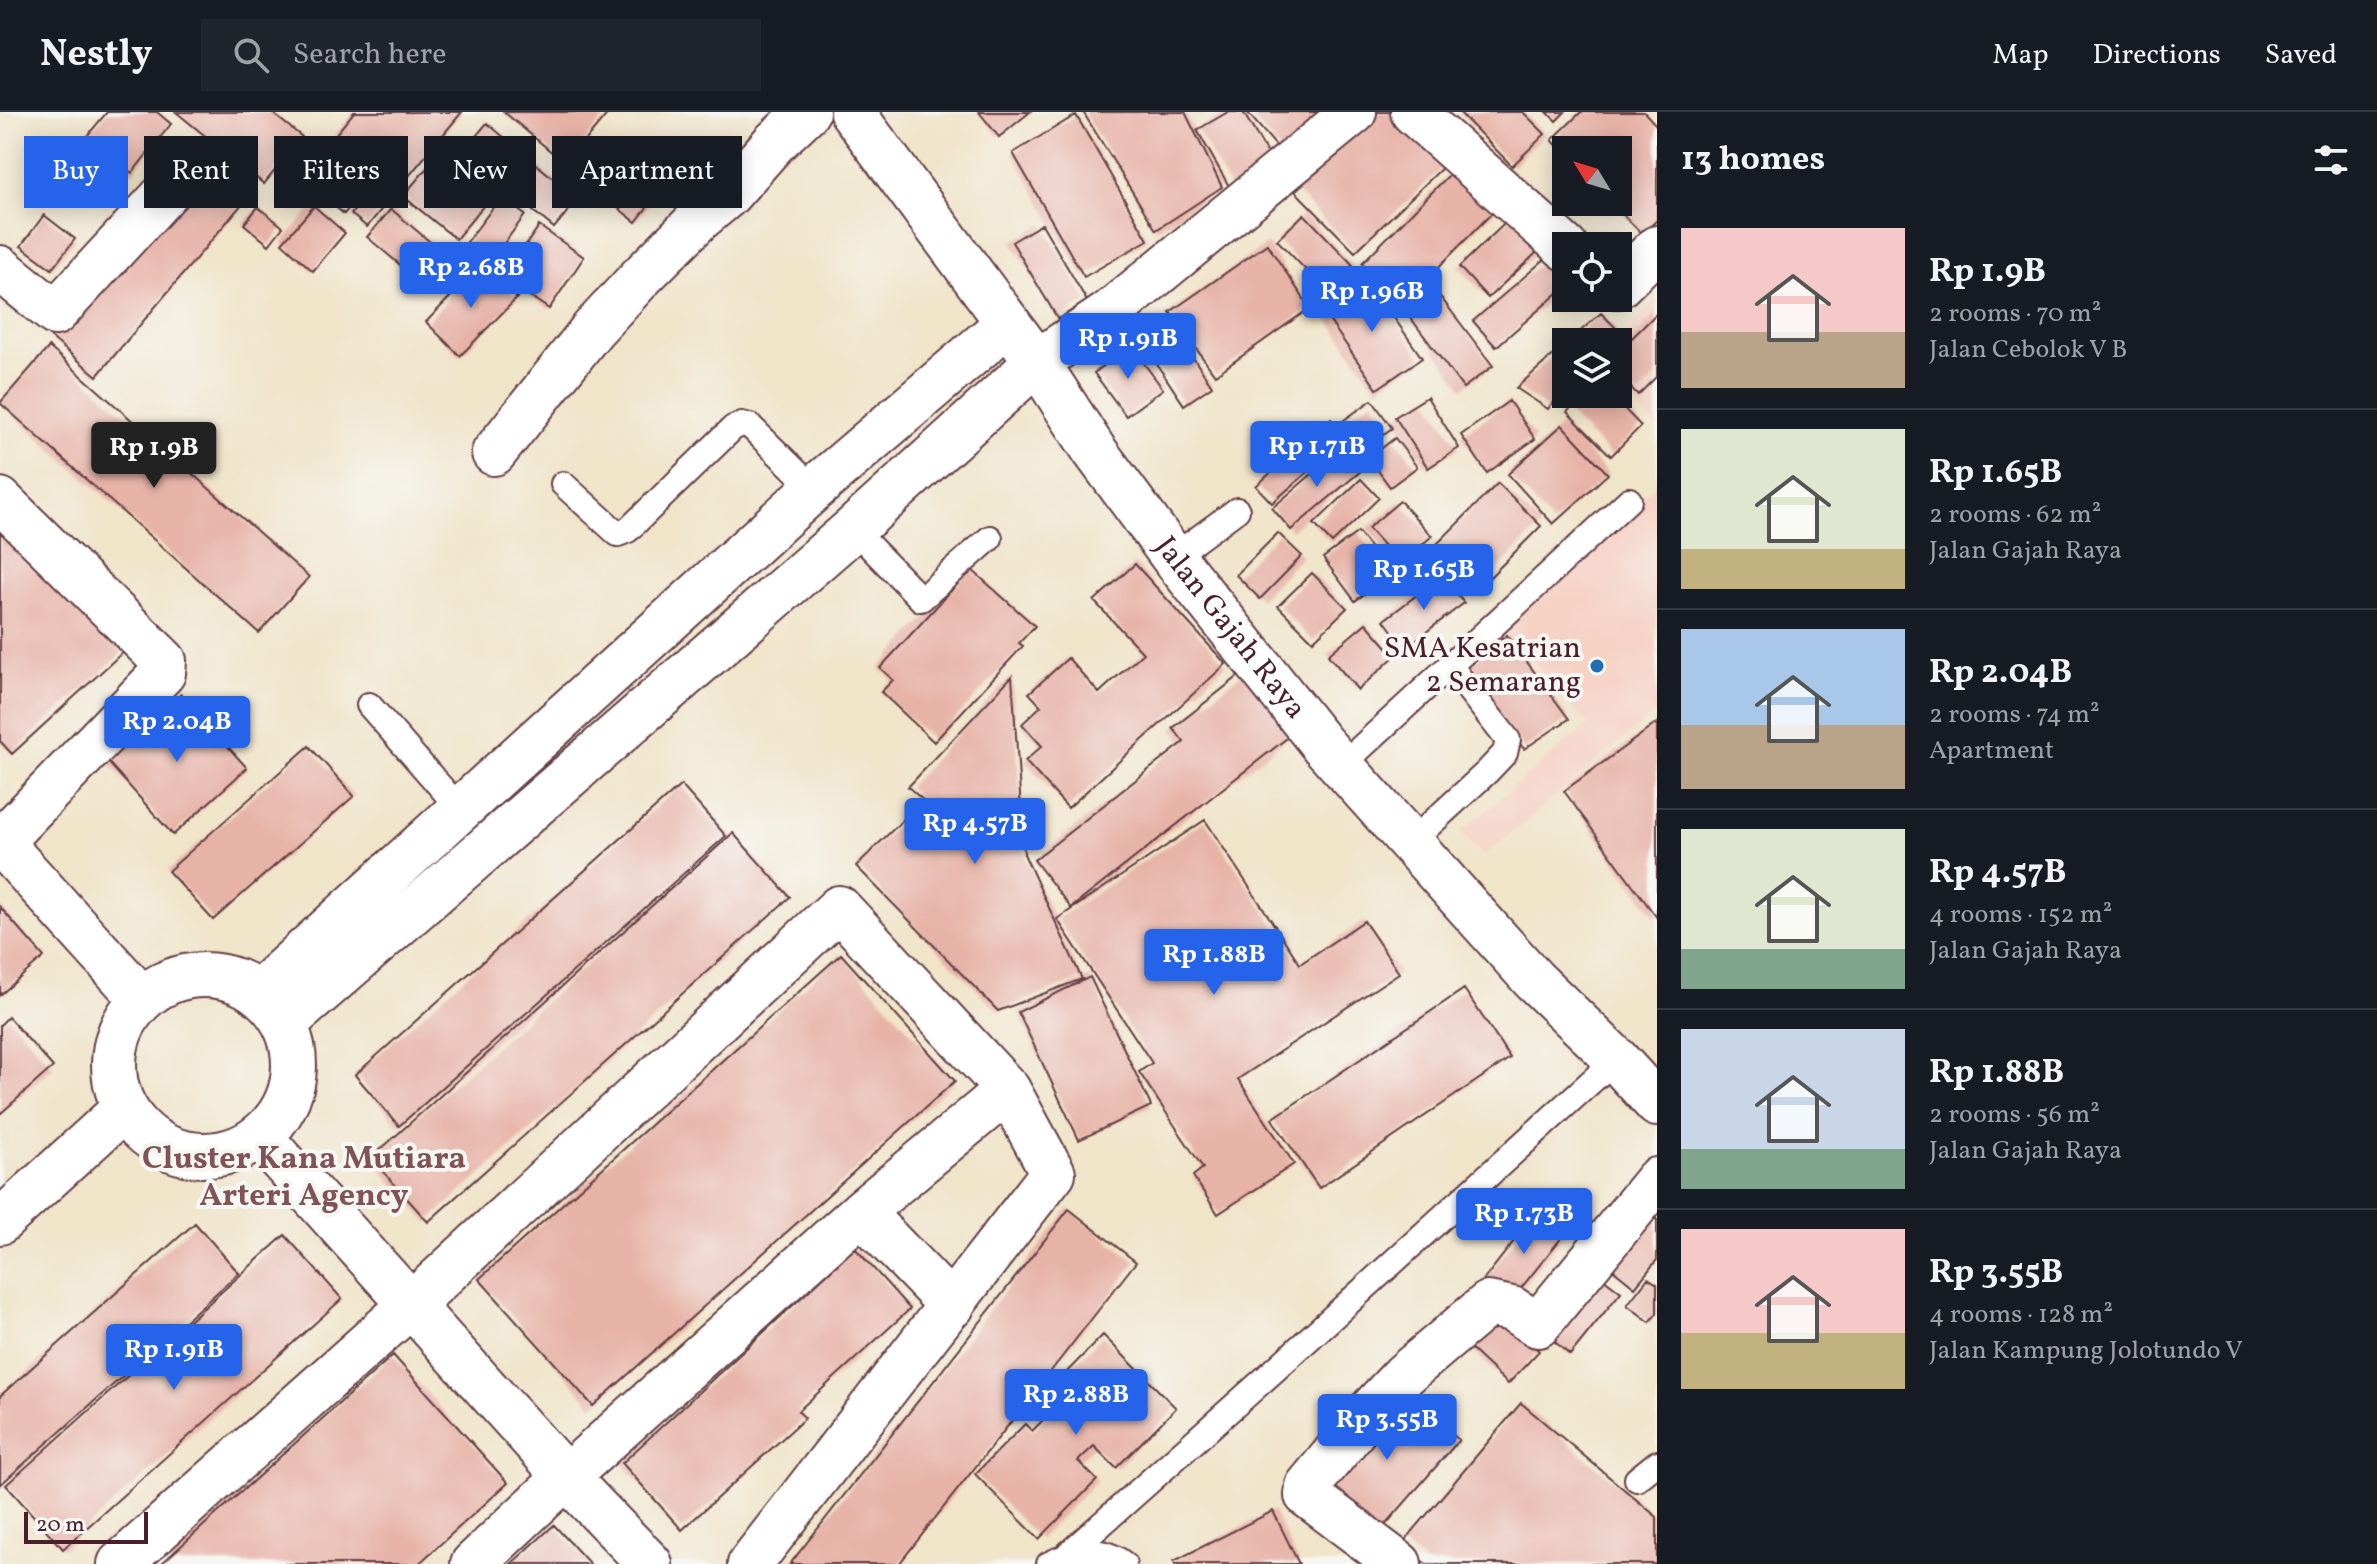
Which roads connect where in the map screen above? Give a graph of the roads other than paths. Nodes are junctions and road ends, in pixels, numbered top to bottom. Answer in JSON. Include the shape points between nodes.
{"nodes":[{"id":1,"x":807,"y":112,"type":"edge"},
{"id":2,"x":852,"y":112,"type":"edge"},
{"id":3,"x":1354,"y":112,"type":"edge"},
{"id":4,"x":1413,"y":112,"type":"edge"},
{"id":5,"x":152,"y":208,"type":"edge"},
{"id":6,"x":1552,"y":236,"type":"edge"},
{"id":7,"x":1657,"y":248,"type":"edge"},
{"id":8,"x":0,"y":268,"type":"edge"},
{"id":9,"x":1632,"y":272,"type":"edge"},
{"id":10,"x":1008,"y":323,"type":"junction"},
{"id":11,"x":1037,"y":362,"type":"junction"},
{"id":12,"x":494,"y":453,"type":"dead end"},
{"id":13,"x":563,"y":484,"type":"dead end"},
{"id":14,"x":814,"y":489,"type":"junction"},
{"id":15,"x":0,"y":500,"type":"edge"},
{"id":16,"x":1629,"y":500,"type":"dead end"},
{"id":17,"x":1237,"y":510,"type":"dead end"},
{"id":18,"x":853,"y":529,"type":"junction"},
{"id":19,"x":990,"y":538,"type":"dead end"},
{"id":20,"x":1173,"y":557,"type":"junction"},
{"id":21,"x":1450,"y":666,"type":"junction"},
{"id":22,"x":369,"y":705,"type":"dead end"},
{"id":23,"x":1341,"y":766,"type":"junction"},
{"id":24,"x":460,"y":809,"type":"junction"},
{"id":25,"x":0,"y":842,"type":"edge"},
{"id":26,"x":1410,"y":843,"type":"junction"},
{"id":27,"x":142,"y":999,"type":"junction"},
{"id":28,"x":272,"y":1007,"type":"junction"},
{"id":29,"x":1616,"y":1059,"type":"junction"},
{"id":30,"x":1008,"y":1090,"type":"junction"},
{"id":31,"x":1657,"y":1104,"type":"edge"},
{"id":32,"x":124,"y":1109,"type":"junction"},
{"id":33,"x":260,"y":1137,"type":"junction"},
{"id":34,"x":1657,"y":1180,"type":"edge"},
{"id":35,"x":861,"y":1212,"type":"junction"},
{"id":36,"x":0,"y":1222,"type":"edge"},
{"id":37,"x":411,"y":1305,"type":"junction"},
{"id":38,"x":952,"y":1306,"type":"junction"},
{"id":39,"x":1657,"y":1463,"type":"edge"},
{"id":40,"x":566,"y":1477,"type":"junction"},
{"id":41,"x":1637,"y":1479,"type":"dead end"},
{"id":42,"x":1059,"y":1559,"type":"edge"},
{"id":43,"x":120,"y":1564,"type":"edge"},
{"id":44,"x":473,"y":1564,"type":"edge"},
{"id":45,"x":650,"y":1564,"type":"edge"},
{"id":46,"x":750,"y":1564,"type":"edge"},
{"id":47,"x":1124,"y":1564,"type":"edge"},
{"id":48,"x":1399,"y":1564,"type":"edge"}],
"edges":[{"from":1,"to":12,"type":"street","via":[[592,330]]},
{"from":2,"to":10,"type":"street","name":"Jalan Gajah Raya"},
{"from":3,"to":11,"type":"street","via":[[1108,314]]},
{"from":4,"to":6,"type":"street"},
{"from":5,"to":8,"type":"street","via":[[55,313]]},
{"from":7,"to":9,"type":"street"},
{"from":10,"to":11,"type":"street","name":"Jalan Gajah Raya"},
{"from":10,"to":14,"type":"street"},
{"from":11,"to":18,"type":"street"},
{"from":11,"to":20,"type":"street","name":"Jalan Gajah Raya"},
{"from":13,"to":14,"type":"lane","via":[[618,534],[742,424]]},
{"from":14,"to":18,"type":"street"},
{"from":14,"to":24,"type":"street"},
{"from":15,"to":25,"type":"street","via":[[164,661],[163,673]]},
{"from":16,"to":21,"type":"lane"},
{"from":17,"to":20,"type":"lane"},
{"from":18,"to":19,"type":"lane","via":[[921,599]]},
{"from":18,"to":28,"type":"street"},
{"from":20,"to":23,"type":"street","name":"Jalan Gajah Raya"},
{"from":21,"to":23,"type":"lane"},
{"from":21,"to":26,"type":"lane","via":[[1508,740],[1505,753],[1487,772]]},
{"from":22,"to":24,"type":"lane"},
{"from":23,"to":26,"type":"street","name":"Jalan Gajah Raya"},
{"from":24,"to":28,"type":"street"},
{"from":25,"to":27,"type":"street"},
{"from":26,"to":29,"type":"street","name":"Jalan Gajah Raya","via":[[1534,980]]},
{"from":27,"to":28,"type":"street","via":[[169,981],[199,974],[231,978]]},
{"from":27,"to":32,"type":"street","via":[[124,1022],[114,1051],[115,1081]]},
{"from":28,"to":33,"type":"street","via":[[294,1053],[293,1084],[281,1113]]},
{"from":29,"to":31,"type":"street","name":"Jalan Gajah Raya"},
{"from":29,"to":42,"type":"lane"},
{"from":30,"to":35,"type":"street"},
{"from":30,"to":37,"type":"street","via":[[839,908]]},
{"from":30,"to":38,"type":"street","via":[[1053,1173]]},
{"from":32,"to":33,"type":"street","via":[[161,1146],[186,1155],[212,1156]]},
{"from":32,"to":36,"type":"street"},
{"from":33,"to":37,"type":"street"},
{"from":34,"to":48,"type":"street","via":[[1538,1325],[1512,1309],[1488,1304],[1404,1375],[1308,1486],[1307,1495]]},
{"from":35,"to":38,"type":"street"},
{"from":35,"to":40,"type":"street"},
{"from":37,"to":40,"type":"street"},
{"from":37,"to":43,"type":"street"},
{"from":38,"to":46,"type":"street"},
{"from":39,"to":41,"type":"lane"},
{"from":40,"to":44,"type":"street"},
{"from":40,"to":45,"type":"street"},
{"from":42,"to":47,"type":"lane","via":[[1094,1551]]}]}
